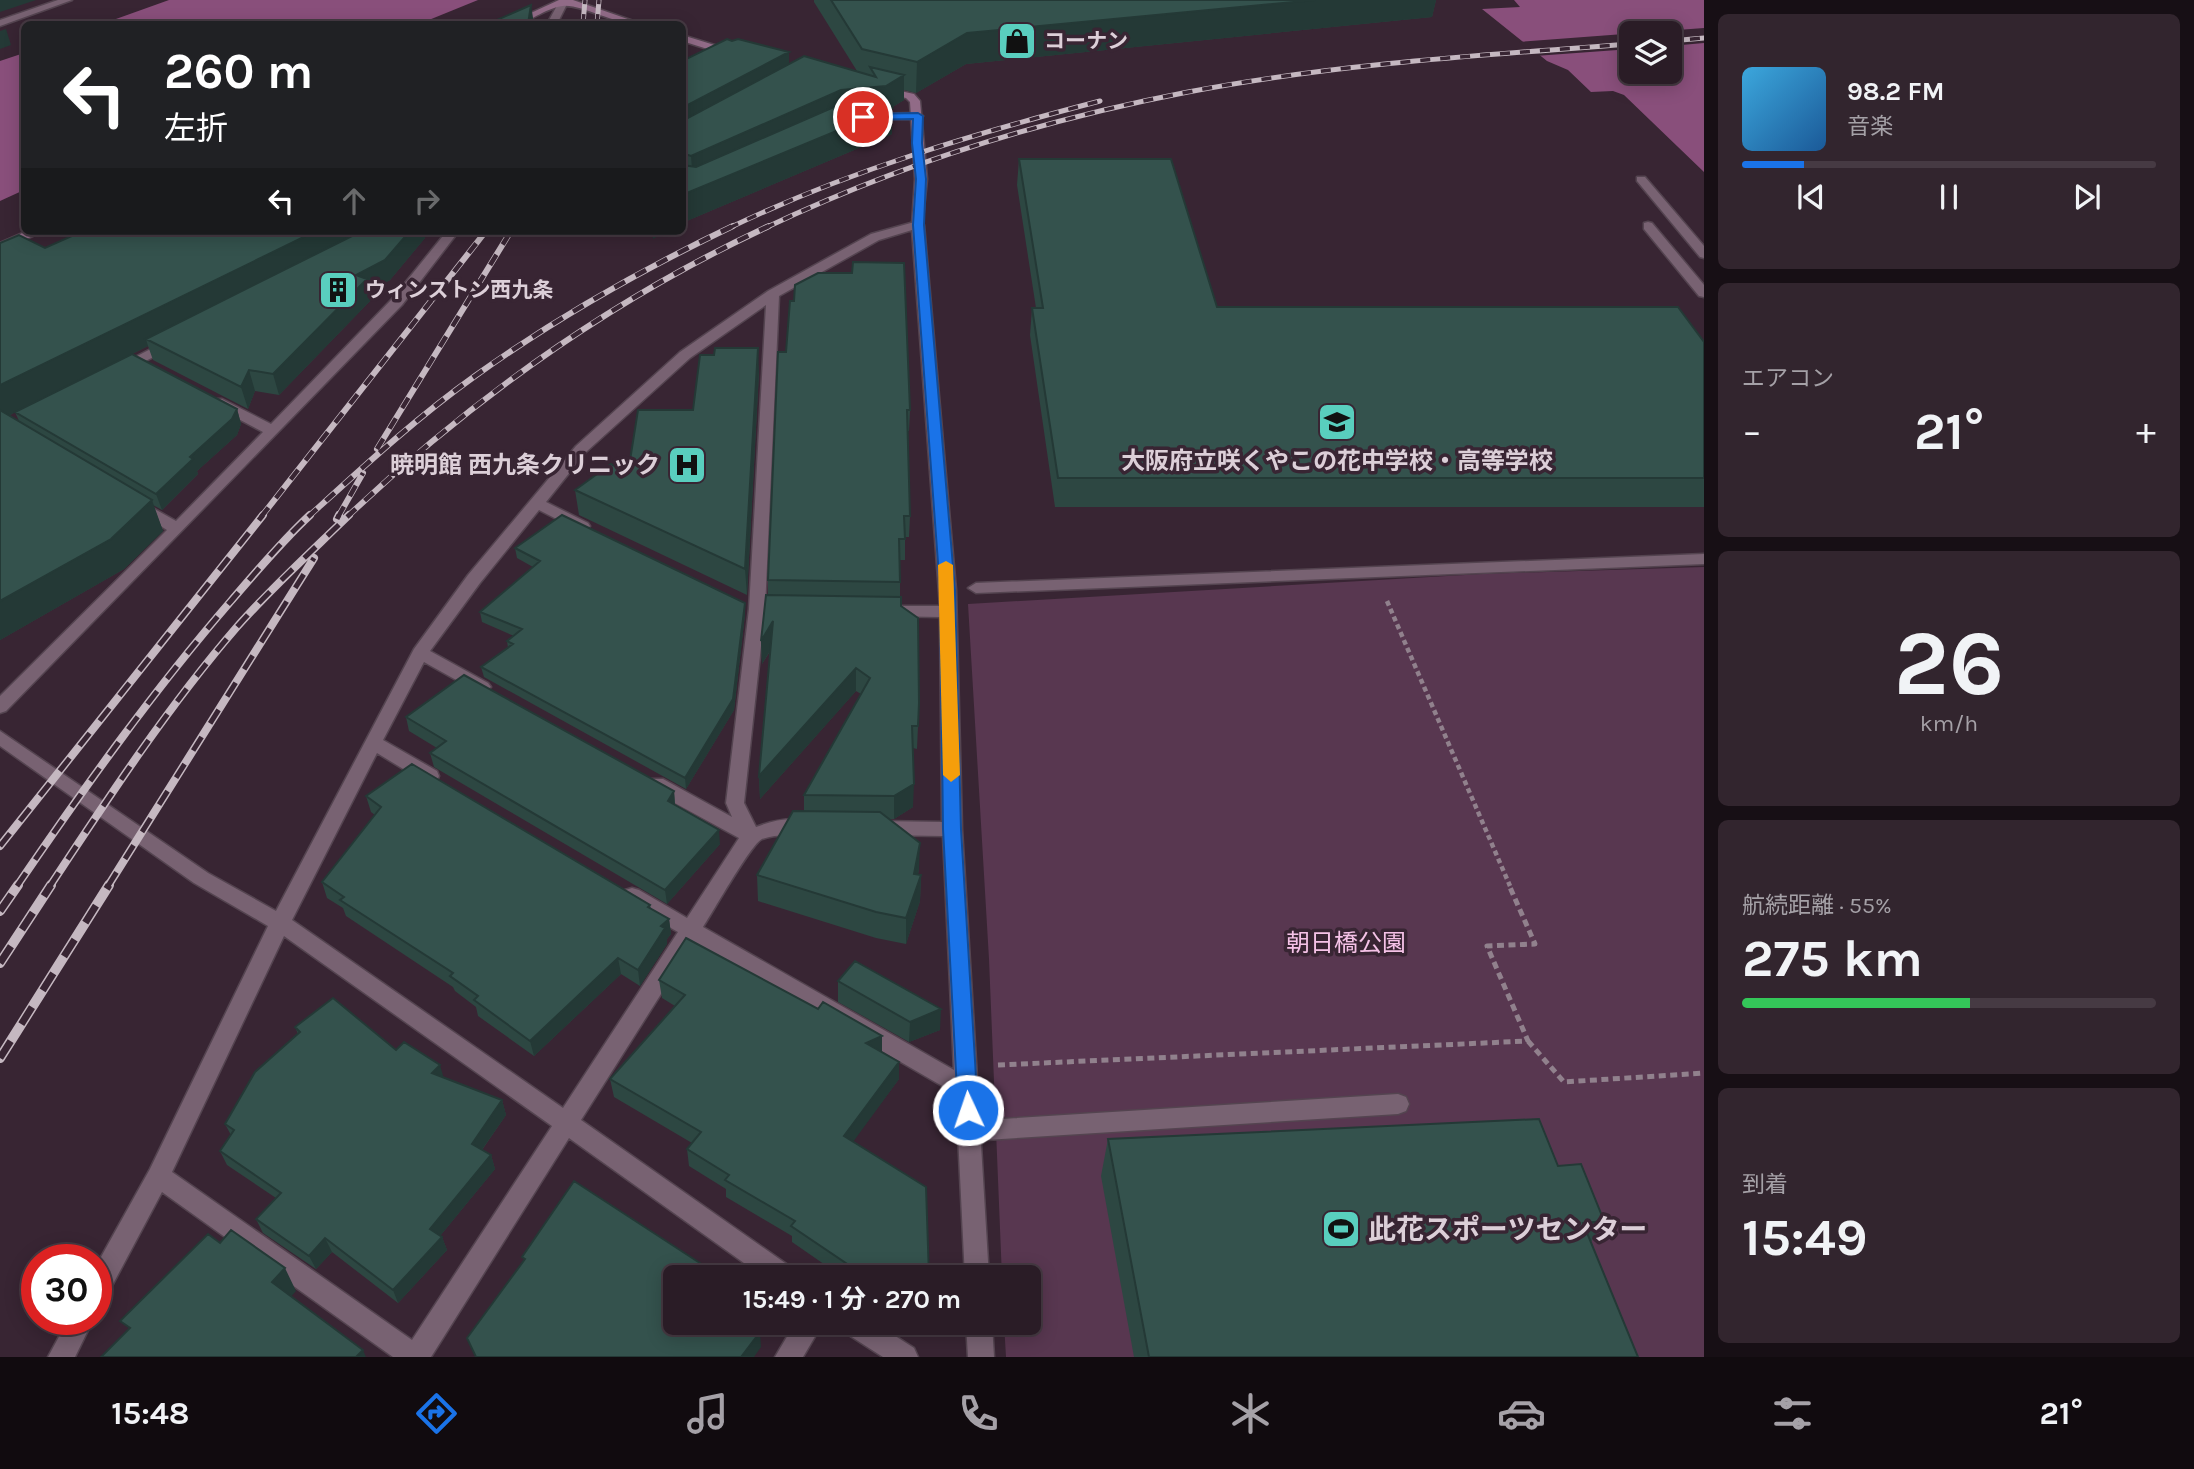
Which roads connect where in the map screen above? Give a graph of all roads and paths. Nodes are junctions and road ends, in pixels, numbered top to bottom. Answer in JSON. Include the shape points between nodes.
{"nodes":[{"id":1,"x":67,"y":0,"type":"edge"},
{"id":2,"x":566,"y":1,"type":"edge"},
{"id":3,"x":0,"y":13,"type":"edge"},
{"id":4,"x":13,"y":18,"type":"junction"},
{"id":5,"x":519,"y":21,"type":"edge"},
{"id":6,"x":554,"y":21,"type":"edge"},
{"id":7,"x":628,"y":21,"type":"edge"},
{"id":8,"x":0,"y":23,"type":"edge"},
{"id":9,"x":686,"y":39,"type":"edge"},
{"id":10,"x":731,"y":53,"type":"junction"},
{"id":11,"x":748,"y":58,"type":"edge"},
{"id":12,"x":717,"y":60,"type":"edge"},
{"id":13,"x":872,"y":88,"type":"edge"},
{"id":14,"x":918,"y":116,"type":"junction"},
{"id":15,"x":854,"y":118,"type":"edge"},
{"id":16,"x":1641,"y":179,"type":"dead end"},
{"id":17,"x":918,"y":225,"type":"junction"},
{"id":18,"x":1648,"y":226,"type":"dead end"},
{"id":19,"x":28,"y":235,"type":"edge"},
{"id":20,"x":450,"y":235,"type":"edge"},
{"id":21,"x":0,"y":247,"type":"edge"},
{"id":22,"x":1704,"y":254,"type":"edge"},
{"id":23,"x":1704,"y":293,"type":"edge"},
{"id":24,"x":773,"y":294,"type":"junction"},
{"id":25,"x":185,"y":336,"type":"edge"},
{"id":26,"x":100,"y":378,"type":"edge"},
{"id":27,"x":208,"y":397,"type":"edge"},
{"id":28,"x":273,"y":431,"type":"junction"},
{"id":29,"x":125,"y":498,"type":"edge"},
{"id":30,"x":536,"y":503,"type":"junction"},
{"id":31,"x":177,"y":529,"type":"junction"},
{"id":32,"x":595,"y":532,"type":"edge"},
{"id":33,"x":1704,"y":559,"type":"edge"},
{"id":34,"x":976,"y":587,"type":"dead end"},
{"id":35,"x":1383,"y":592,"type":"dead end"},
{"id":36,"x":867,"y":611,"type":"edge"},
{"id":37,"x":948,"y":612,"type":"junction"},
{"id":38,"x":420,"y":653,"type":"junction"},
{"id":39,"x":493,"y":693,"type":"edge"},
{"id":40,"x":0,"y":707,"type":"edge"},
{"id":41,"x":0,"y":737,"type":"edge"},
{"id":42,"x":373,"y":742,"type":"junction"},
{"id":43,"x":638,"y":774,"type":"edge"},
{"id":44,"x":443,"y":784,"type":"edge"},
{"id":45,"x":828,"y":828,"type":"edge"},
{"id":46,"x":855,"y":828,"type":"edge"},
{"id":47,"x":952,"y":829,"type":"junction"},
{"id":48,"x":751,"y":836,"type":"junction"},
{"id":49,"x":620,"y":889,"type":"edge"},
{"id":50,"x":280,"y":923,"type":"junction"},
{"id":51,"x":691,"y":931,"type":"junction"},
{"id":52,"x":1528,"y":1041,"type":"junction"},
{"id":53,"x":965,"y":1067,"type":"junction"},
{"id":54,"x":1704,"y":1073,"type":"edge"},
{"id":55,"x":967,"y":1090,"type":"junction"},
{"id":56,"x":1398,"y":1104,"type":"dead end"},
{"id":57,"x":566,"y":1124,"type":"junction"},
{"id":58,"x":969,"y":1131,"type":"junction"},
{"id":59,"x":158,"y":1176,"type":"junction"},
{"id":60,"x":112,"y":1261,"type":"edge"},
{"id":61,"x":767,"y":1265,"type":"edge"},
{"id":62,"x":976,"y":1265,"type":"edge"},
{"id":63,"x":73,"y":1335,"type":"edge"},
{"id":64,"x":802,"y":1335,"type":"edge"},
{"id":65,"x":871,"y":1335,"type":"edge"},
{"id":66,"x":980,"y":1335,"type":"edge"},
{"id":67,"x":61,"y":1357,"type":"edge"},
{"id":68,"x":415,"y":1357,"type":"edge"},
{"id":69,"x":788,"y":1357,"type":"edge"},
{"id":70,"x":905,"y":1357,"type":"edge"},
{"id":71,"x":981,"y":1357,"type":"edge"}],
"edges":[{"from":1,"to":4,"type":"street"},
{"from":2,"to":5,"type":"street"},
{"from":2,"to":6,"type":"street"},
{"from":2,"to":7,"type":"street"},
{"from":3,"to":4,"type":"street"},
{"from":4,"to":8,"type":"street"},
{"from":9,"to":10,"type":"street"},
{"from":10,"to":11,"type":"street"},
{"from":10,"to":12,"type":"street"},
{"from":13,"to":14,"type":"street","via":[[910,96]]},
{"from":14,"to":15,"type":"street"},
{"from":14,"to":17,"type":"street"},
{"from":16,"to":22,"type":"street"},
{"from":17,"to":24,"type":"street","via":[[875,237]]},
{"from":17,"to":37,"type":"street"},
{"from":18,"to":23,"type":"street"},
{"from":19,"to":21,"type":"street"},
{"from":20,"to":28,"type":"street","via":[[397,302]]},
{"from":24,"to":30,"type":"street","via":[[685,355],[582,449]]},
{"from":24,"to":48,"type":"street","via":[[757,607],[735,803]]},
{"from":25,"to":26,"type":"street","via":[[142,363]]},
{"from":27,"to":28,"type":"street"},
{"from":28,"to":31,"type":"street"},
{"from":29,"to":31,"type":"street"},
{"from":30,"to":32,"type":"street"},
{"from":30,"to":38,"type":"street"},
{"from":31,"to":40,"type":"street"},
{"from":33,"to":34,"type":"street"},
{"from":35,"to":52,"type":"path","via":[[1535,944],[1487,946]]},
{"from":36,"to":37,"type":"street"},
{"from":37,"to":47,"type":"street"},
{"from":38,"to":39,"type":"street"},
{"from":38,"to":42,"type":"street"},
{"from":41,"to":50,"type":"street","via":[[201,878]]},
{"from":42,"to":44,"type":"street"},
{"from":42,"to":50,"type":"street"},
{"from":43,"to":48,"type":"street"},
{"from":45,"to":48,"type":"street","via":[[776,827]]},
{"from":46,"to":47,"type":"street"},
{"from":47,"to":53,"type":"street"},
{"from":48,"to":51,"type":"street"},
{"from":49,"to":51,"type":"street"},
{"from":50,"to":57,"type":"street"},
{"from":50,"to":59,"type":"street"},
{"from":51,"to":55,"type":"street"},
{"from":51,"to":57,"type":"street"},
{"from":52,"to":53,"type":"path"},
{"from":52,"to":54,"type":"path","via":[[1564,1082]]},
{"from":53,"to":55,"type":"street"},
{"from":55,"to":58,"type":"street"},
{"from":56,"to":58,"type":"street"},
{"from":57,"to":61,"type":"street"},
{"from":57,"to":68,"type":"street"},
{"from":58,"to":62,"type":"street"},
{"from":59,"to":60,"type":"street"},
{"from":59,"to":68,"type":"street"},
{"from":63,"to":67,"type":"street"},
{"from":64,"to":69,"type":"street"},
{"from":65,"to":70,"type":"street"},
{"from":66,"to":71,"type":"street"}]}
